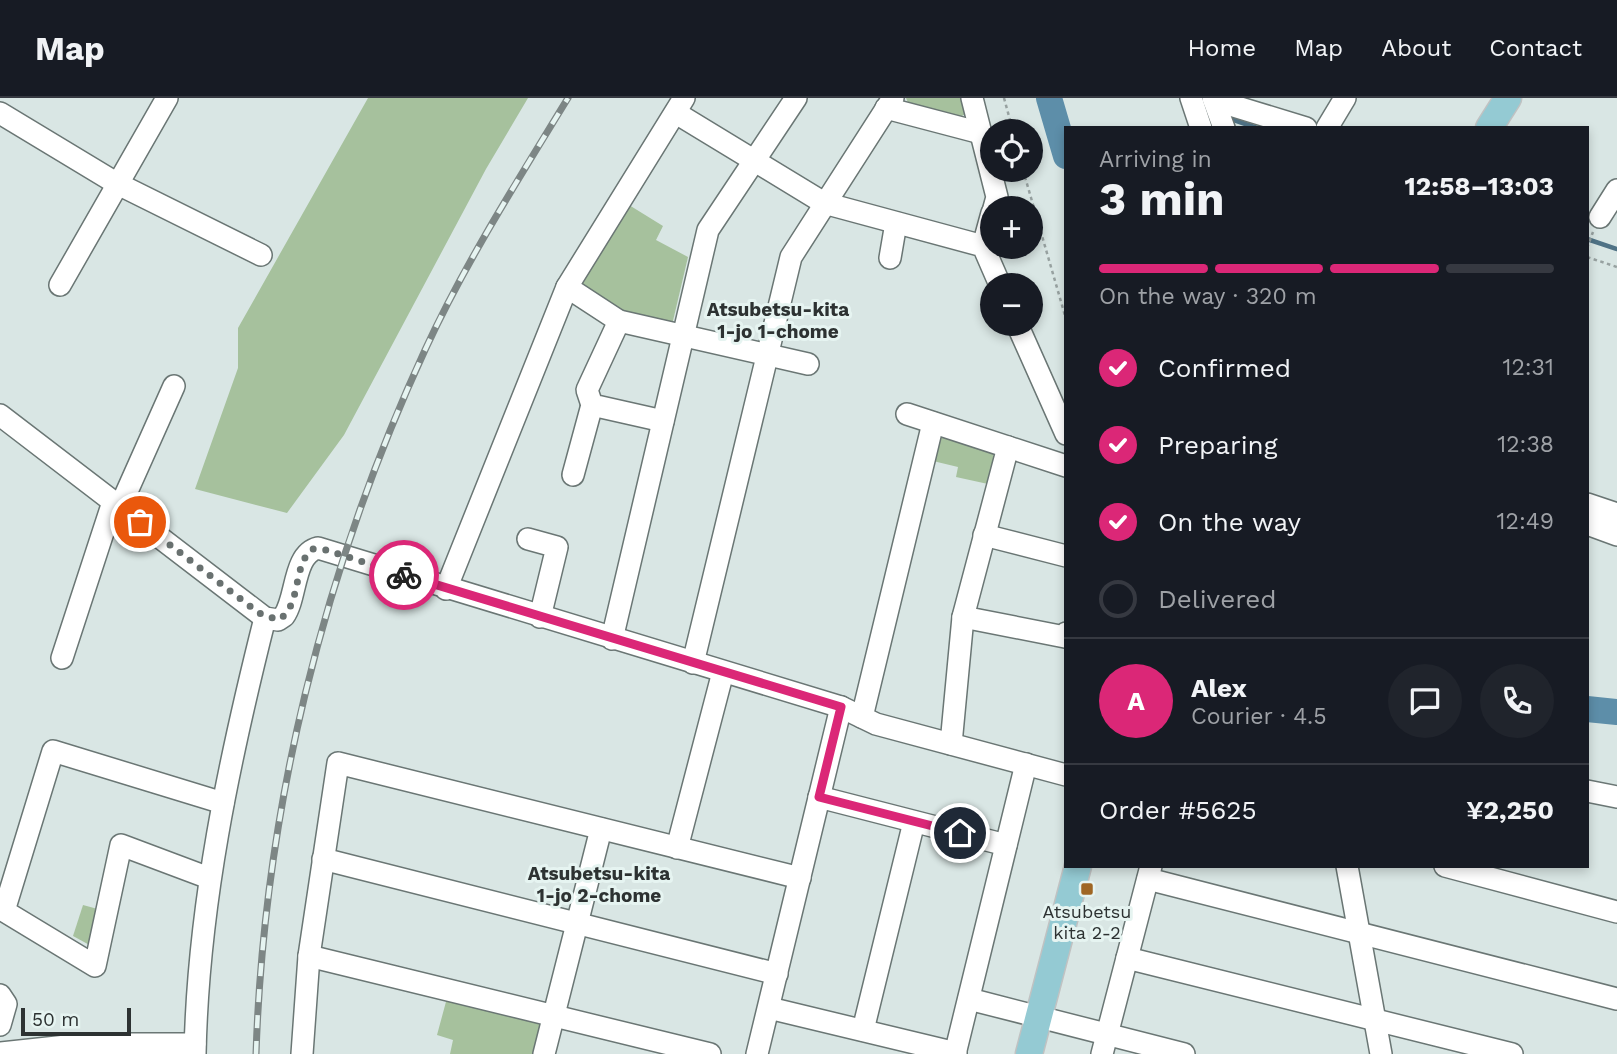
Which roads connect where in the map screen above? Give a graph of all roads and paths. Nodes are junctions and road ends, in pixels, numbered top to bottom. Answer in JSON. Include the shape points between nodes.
{"nodes":[{"id":1,"x":167,"y":98,"type":"edge"},
{"id":2,"x":796,"y":98,"type":"edge"},
{"id":3,"x":972,"y":98,"type":"edge"},
{"id":4,"x":1004,"y":98,"type":"edge"},
{"id":5,"x":1345,"y":98,"type":"edge"},
{"id":6,"x":1508,"y":98,"type":"edge"},
{"id":7,"x":1200,"y":99,"type":"edge"},
{"id":8,"x":890,"y":103,"type":"edge"},
{"id":9,"x":680,"y":106,"type":"edge"},
{"id":10,"x":0,"y":113,"type":"edge"},
{"id":11,"x":1010,"y":119,"type":"edge"},
{"id":12,"x":1201,"y":126,"type":"edge"},
{"id":13,"x":1222,"y":126,"type":"edge"},
{"id":14,"x":1299,"y":126,"type":"edge"},
{"id":15,"x":1328,"y":126,"type":"edge"},
{"id":16,"x":1490,"y":126,"type":"edge"},
{"id":17,"x":980,"y":129,"type":"edge"},
{"id":18,"x":980,"y":133,"type":"edge"},
{"id":19,"x":756,"y":162,"type":"junction"},
{"id":20,"x":1026,"y":182,"type":"edge"},
{"id":21,"x":116,"y":183,"type":"junction"},
{"id":22,"x":1617,"y":190,"type":"edge"},
{"id":23,"x":824,"y":203,"type":"junction"},
{"id":24,"x":1599,"y":221,"type":"edge"},
{"id":25,"x":896,"y":223,"type":"junction"},
{"id":26,"x":1589,"y":243,"type":"edge"},
{"id":27,"x":980,"y":245,"type":"edge"},
{"id":28,"x":261,"y":255,"type":"dead end"},
{"id":29,"x":890,"y":258,"type":"dead end"},
{"id":30,"x":1589,"y":258,"type":"edge"},
{"id":31,"x":1617,"y":267,"type":"edge"},
{"id":32,"x":60,"y":285,"type":"dead end"},
{"id":33,"x":566,"y":286,"type":"junction"},
{"id":34,"x":1064,"y":312,"type":"edge"},
{"id":35,"x":619,"y":321,"type":"junction"},
{"id":36,"x":683,"y":336,"type":"junction"},
{"id":37,"x":1022,"y":336,"type":"edge"},
{"id":38,"x":767,"y":355,"type":"junction"},
{"id":39,"x":808,"y":364,"type":"dead end"},
{"id":40,"x":174,"y":386,"type":"dead end"},
{"id":41,"x":592,"y":405,"type":"junction"},
{"id":42,"x":907,"y":414,"type":"dead end"},
{"id":43,"x":0,"y":415,"type":"edge"},
{"id":44,"x":663,"y":421,"type":"junction"},
{"id":45,"x":933,"y":423,"type":"junction"},
{"id":46,"x":1064,"y":430,"type":"edge"},
{"id":47,"x":1007,"y":447,"type":"junction"},
{"id":48,"x":1064,"y":465,"type":"edge"},
{"id":49,"x":573,"y":475,"type":"dead end"},
{"id":50,"x":117,"y":504,"type":"junction"},
{"id":51,"x":1589,"y":505,"type":"edge"},
{"id":52,"x":1617,"y":514,"type":"edge"},
{"id":53,"x":1589,"y":525,"type":"edge"},
{"id":54,"x":984,"y":535,"type":"junction"},
{"id":55,"x":1617,"y":535,"type":"edge"},
{"id":56,"x":528,"y":539,"type":"dead end"},
{"id":57,"x":1064,"y":555,"type":"edge"},
{"id":58,"x":446,"y":589,"type":"junction"},
{"id":59,"x":540,"y":617,"type":"junction"},
{"id":60,"x":963,"y":617,"type":"junction"},
{"id":61,"x":265,"y":618,"type":"junction"},
{"id":62,"x":1064,"y":637,"type":"edge"},
{"id":63,"x":612,"y":639,"type":"junction"},
{"id":64,"x":62,"y":658,"type":"dead end"},
{"id":65,"x":693,"y":663,"type":"junction"},
{"id":66,"x":723,"y":672,"type":"junction"},
{"id":67,"x":841,"y":707,"type":"junction"},
{"id":68,"x":862,"y":717,"type":"junction"},
{"id":69,"x":951,"y":744,"type":"junction"},
{"id":70,"x":1026,"y":764,"type":"junction"},
{"id":71,"x":1064,"y":774,"type":"edge"},
{"id":72,"x":1589,"y":791,"type":"edge"},
{"id":73,"x":819,"y":797,"type":"junction"},
{"id":74,"x":1617,"y":797,"type":"edge"},
{"id":75,"x":223,"y":803,"type":"junction"},
{"id":76,"x":914,"y":822,"type":"junction"},
{"id":77,"x":601,"y":829,"type":"junction"},
{"id":78,"x":1006,"y":845,"type":"junction"},
{"id":79,"x":677,"y":848,"type":"junction"},
{"id":80,"x":323,"y":859,"type":"junction"},
{"id":81,"x":1077,"y":868,"type":"edge"},
{"id":82,"x":1347,"y":868,"type":"edge"},
{"id":83,"x":1457,"y":868,"type":"edge"},
{"id":84,"x":1150,"y":873,"type":"edge"},
{"id":85,"x":209,"y":878,"type":"junction"},
{"id":86,"x":800,"y":878,"type":"junction"},
{"id":87,"x":1617,"y":912,"type":"edge"},
{"id":88,"x":577,"y":923,"type":"junction"},
{"id":89,"x":1357,"y":935,"type":"junction"},
{"id":90,"x":309,"y":956,"type":"junction"},
{"id":91,"x":1127,"y":958,"type":"junction"},
{"id":92,"x":777,"y":974,"type":"junction"},
{"id":93,"x":0,"y":995,"type":"edge"},
{"id":94,"x":969,"y":999,"type":"junction"},
{"id":95,"x":1617,"y":999,"type":"edge"},
{"id":96,"x":768,"y":1008,"type":"junction"},
{"id":97,"x":553,"y":1016,"type":"junction"},
{"id":98,"x":1039,"y":1016,"type":"junction"},
{"id":99,"x":1376,"y":1020,"type":"junction"},
{"id":100,"x":0,"y":1025,"type":"edge"},
{"id":101,"x":863,"y":1030,"type":"junction"},
{"id":102,"x":1105,"y":1044,"type":"edge"},
{"id":103,"x":195,"y":1049,"type":"edge"},
{"id":104,"x":0,"y":1053,"type":"edge"},
{"id":105,"x":955,"y":1053,"type":"edge"},
{"id":106,"x":302,"y":1054,"type":"edge"},
{"id":107,"x":544,"y":1054,"type":"edge"},
{"id":108,"x":710,"y":1054,"type":"edge"},
{"id":109,"x":757,"y":1054,"type":"edge"},
{"id":110,"x":1029,"y":1054,"type":"edge"},
{"id":111,"x":1184,"y":1054,"type":"edge"},
{"id":112,"x":1381,"y":1054,"type":"edge"},
{"id":113,"x":1512,"y":1054,"type":"edge"}],
"edges":[{"from":1,"to":21,"type":"street"},
{"from":2,"to":19,"type":"street"},
{"from":3,"to":17,"type":"street"},
{"from":4,"to":11,"type":"path"},
{"from":5,"to":15,"type":"street"},
{"from":6,"to":16,"type":"main road"},
{"from":7,"to":12,"type":"street"},
{"from":7,"to":13,"type":"street"},
{"from":7,"to":14,"type":"street"},
{"from":8,"to":18,"type":"street"},
{"from":8,"to":23,"type":"street"},
{"from":9,"to":19,"type":"street"},
{"from":9,"to":33,"type":"street"},
{"from":10,"to":21,"type":"street"},
{"from":19,"to":23,"type":"street"},
{"from":19,"to":36,"type":"street","via":[[708,230]]},
{"from":20,"to":34,"type":"path"},
{"from":21,"to":28,"type":"street"},
{"from":21,"to":32,"type":"street"},
{"from":22,"to":24,"type":"street"},
{"from":23,"to":25,"type":"street"},
{"from":23,"to":38,"type":"street","via":[[791,257]]},
{"from":24,"to":26,"type":"path"},
{"from":25,"to":27,"type":"street"},
{"from":25,"to":29,"type":"street"},
{"from":30,"to":31,"type":"path"},
{"from":33,"to":35,"type":"street"},
{"from":33,"to":58,"type":"street"},
{"from":35,"to":36,"type":"street"},
{"from":35,"to":41,"type":"street","via":[[587,390]]},
{"from":36,"to":38,"type":"street"},
{"from":36,"to":44,"type":"street"},
{"from":37,"to":46,"type":"street"},
{"from":38,"to":39,"type":"street"},
{"from":38,"to":65,"type":"street"},
{"from":40,"to":50,"type":"street"},
{"from":41,"to":44,"type":"street"},
{"from":41,"to":49,"type":"street"},
{"from":42,"to":45,"type":"street"},
{"from":43,"to":50,"type":"street"},
{"from":44,"to":63,"type":"street"},
{"from":45,"to":47,"type":"street"},
{"from":45,"to":68,"type":"street"},
{"from":47,"to":48,"type":"street"},
{"from":47,"to":54,"type":"street"},
{"from":50,"to":61,"type":"street"},
{"from":50,"to":64,"type":"street"},
{"from":51,"to":52,"type":"street"},
{"from":53,"to":55,"type":"street"},
{"from":54,"to":57,"type":"street"},
{"from":54,"to":60,"type":"street"},
{"from":56,"to":59,"type":"street","via":[[557,547]]},
{"from":58,"to":59,"type":"street"},
{"from":58,"to":61,"type":"street","via":[[318,548],[304,558],[284,617]]},
{"from":59,"to":63,"type":"street"},
{"from":60,"to":62,"type":"street"},
{"from":60,"to":69,"type":"street"},
{"from":61,"to":75,"type":"street"},
{"from":63,"to":65,"type":"street"},
{"from":65,"to":66,"type":"street"},
{"from":66,"to":67,"type":"street"},
{"from":66,"to":79,"type":"street"},
{"from":67,"to":68,"type":"street"},
{"from":67,"to":73,"type":"street"},
{"from":68,"to":69,"type":"street"},
{"from":69,"to":70,"type":"street"},
{"from":70,"to":71,"type":"street"},
{"from":70,"to":78,"type":"street"},
{"from":72,"to":74,"type":"street"},
{"from":73,"to":76,"type":"street"},
{"from":73,"to":86,"type":"street"},
{"from":75,"to":85,"type":"street"},
{"from":75,"to":85,"type":"street","via":[[53,751],[4,911],[95,966],[121,845]]},
{"from":76,"to":78,"type":"street"},
{"from":76,"to":101,"type":"street"},
{"from":77,"to":79,"type":"street"},
{"from":77,"to":80,"type":"street","via":[[338,763]]},
{"from":77,"to":88,"type":"street"},
{"from":78,"to":94,"type":"street"},
{"from":79,"to":86,"type":"street"},
{"from":80,"to":88,"type":"street"},
{"from":80,"to":90,"type":"street"},
{"from":81,"to":98,"type":"main road"},
{"from":82,"to":89,"type":"street"},
{"from":83,"to":87,"type":"street"},
{"from":84,"to":89,"type":"street"},
{"from":84,"to":91,"type":"street"},
{"from":85,"to":103,"type":"street"},
{"from":86,"to":92,"type":"street"},
{"from":88,"to":92,"type":"street"},
{"from":88,"to":97,"type":"street"},
{"from":89,"to":95,"type":"street"},
{"from":89,"to":99,"type":"street"},
{"from":90,"to":97,"type":"street"},
{"from":90,"to":106,"type":"street"},
{"from":91,"to":99,"type":"street"},
{"from":91,"to":102,"type":"street"},
{"from":92,"to":96,"type":"street"},
{"from":93,"to":100,"type":"street","via":[[6,1004]]},
{"from":94,"to":98,"type":"street"},
{"from":94,"to":105,"type":"street"},
{"from":96,"to":101,"type":"street"},
{"from":96,"to":109,"type":"street"},
{"from":97,"to":107,"type":"street"},
{"from":97,"to":108,"type":"street"},
{"from":98,"to":102,"type":"street"},
{"from":98,"to":110,"type":"main road"},
{"from":99,"to":112,"type":"street"},
{"from":99,"to":113,"type":"street"},
{"from":101,"to":105,"type":"street"},
{"from":102,"to":111,"type":"street"},
{"from":103,"to":104,"type":"street","via":[[85,1044]]}]}
